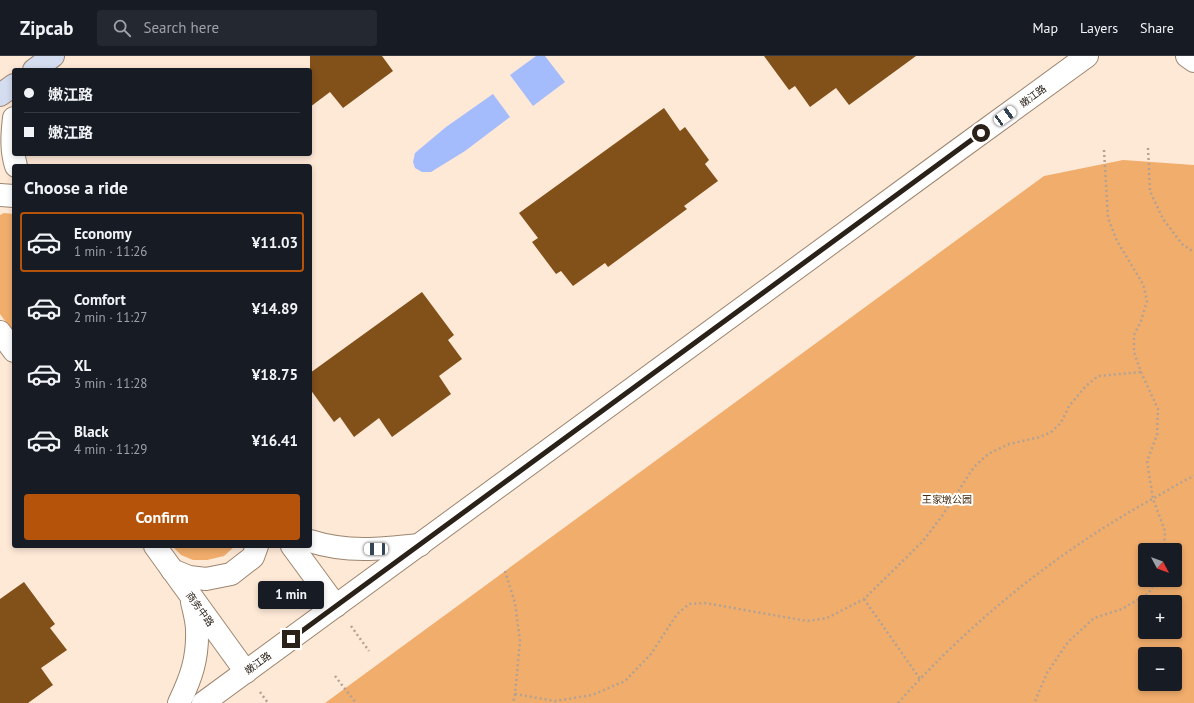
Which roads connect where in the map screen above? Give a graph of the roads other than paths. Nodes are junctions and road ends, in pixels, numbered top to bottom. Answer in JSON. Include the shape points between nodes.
{"nodes":[{"id":1,"x":53,"y":56,"type":"edge"},
{"id":2,"x":1088,"y":56,"type":"edge"},
{"id":3,"x":1187,"y":56,"type":"edge"},
{"id":4,"x":1194,"y":61,"type":"edge"},
{"id":5,"x":37,"y":68,"type":"edge"},
{"id":6,"x":12,"y":86,"type":"edge"},
{"id":7,"x":0,"y":95,"type":"edge"},
{"id":8,"x":12,"y":132,"type":"edge"},
{"id":9,"x":12,"y":156,"type":"edge"},
{"id":10,"x":0,"y":195,"type":"edge"},
{"id":11,"x":12,"y":196,"type":"edge"},
{"id":12,"x":0,"y":332,"type":"edge"},
{"id":13,"x":12,"y":348,"type":"edge"},
{"id":14,"x":312,"y":542,"type":"edge"},
{"id":15,"x":421,"y":545,"type":"junction"},
{"id":16,"x":156,"y":548,"type":"edge"},
{"id":17,"x":256,"y":548,"type":"edge"},
{"id":18,"x":293,"y":548,"type":"edge"},
{"id":19,"x":172,"y":570,"type":"junction"},
{"id":20,"x":192,"y":597,"type":"junction"},
{"id":21,"x":336,"y":606,"type":"junction"},
{"id":22,"x":246,"y":672,"type":"junction"},
{"id":23,"x":179,"y":703,"type":"edge"},
{"id":24,"x":204,"y":703,"type":"edge"}],
"edges":[{"from":1,"to":5,"type":"main road"},
{"from":2,"to":15,"type":"street","name":"嫩江路"},
{"from":3,"to":4,"type":"street"},
{"from":6,"to":7,"type":"main road"},
{"from":8,"to":9,"type":"street"},
{"from":10,"to":11,"type":"street"},
{"from":12,"to":13,"type":"street"},
{"from":14,"to":15,"type":"street","via":[[350,549]]},
{"from":15,"to":21,"type":"street","name":"嫩江路"},
{"from":16,"to":19,"type":"street","name":"商务中路"},
{"from":17,"to":19,"type":"street","via":[[252,557],[231,574],[206,579]]},
{"from":18,"to":21,"type":"street"},
{"from":19,"to":20,"type":"street","name":"商务中路"},
{"from":20,"to":22,"type":"street","name":"商务中路"},
{"from":20,"to":23,"type":"street","via":[[197,629],[196,657],[190,681]]},
{"from":21,"to":22,"type":"street","name":"嫩江路"},
{"from":22,"to":24,"type":"street","name":"嫩江路"}]}
